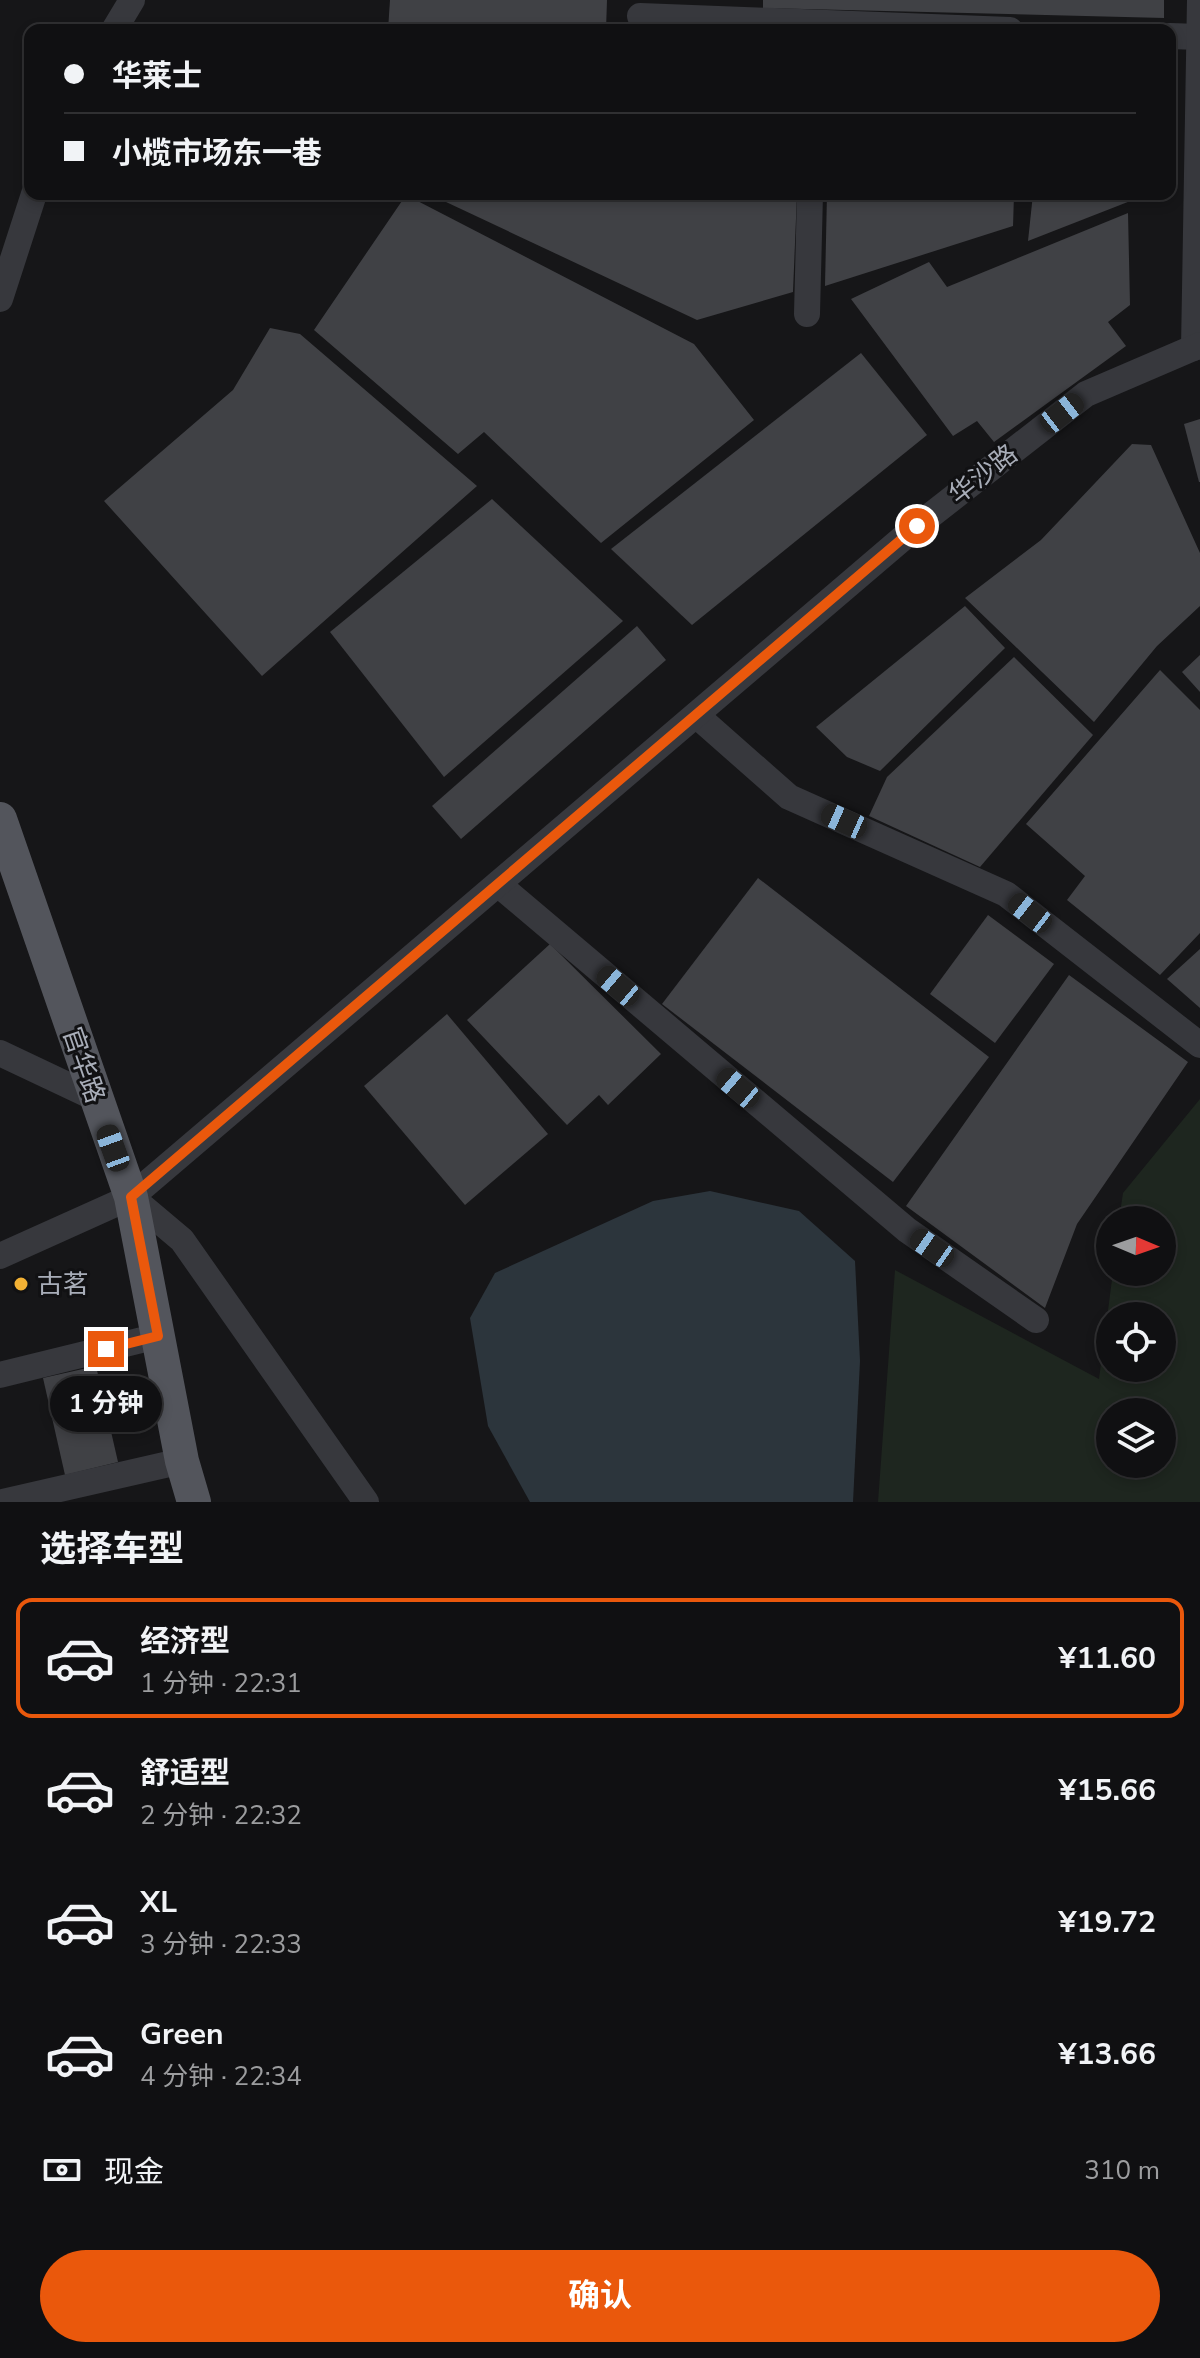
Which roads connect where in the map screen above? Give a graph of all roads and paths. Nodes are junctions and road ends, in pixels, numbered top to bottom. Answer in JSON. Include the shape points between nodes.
{"nodes":[{"id":1,"x":132,"y":0,"type":"edge"},
{"id":2,"x":1200,"y":0,"type":"edge"},
{"id":3,"x":640,"y":16,"type":"dead end"},
{"id":4,"x":118,"y":24,"type":"edge"},
{"id":5,"x":780,"y":24,"type":"edge"},
{"id":6,"x":1176,"y":36,"type":"edge"},
{"id":7,"x":1199,"y":37,"type":"edge"},
{"id":8,"x":32,"y":200,"type":"edge"},
{"id":9,"x":810,"y":200,"type":"edge"},
{"id":10,"x":0,"y":299,"type":"edge"},
{"id":11,"x":807,"y":314,"type":"dead end"},
{"id":12,"x":1197,"y":346,"type":"edge"},
{"id":13,"x":696,"y":715,"type":"junction"},
{"id":14,"x":0,"y":819,"type":"edge"},
{"id":15,"x":498,"y":884,"type":"junction"},
{"id":16,"x":1200,"y":1045,"type":"edge"},
{"id":17,"x":0,"y":1053,"type":"edge"},
{"id":18,"x":95,"y":1098,"type":"junction"},
{"id":19,"x":131,"y":1197,"type":"junction"},
{"id":20,"x":0,"y":1256,"type":"edge"},
{"id":21,"x":1036,"y":1320,"type":"dead end"},
{"id":22,"x":158,"y":1336,"type":"junction"},
{"id":23,"x":0,"y":1375,"type":"edge"},
{"id":24,"x":182,"y":1461,"type":"junction"},
{"id":25,"x":3,"y":1502,"type":"edge"},
{"id":26,"x":194,"y":1502,"type":"edge"},
{"id":27,"x":366,"y":1502,"type":"edge"}],
"edges":[{"from":1,"to":4,"type":"street"},
{"from":2,"to":7,"type":"street"},
{"from":3,"to":5,"type":"street"},
{"from":6,"to":7,"type":"street"},
{"from":7,"to":12,"type":"street"},
{"from":8,"to":10,"type":"street"},
{"from":9,"to":11,"type":"street"},
{"from":12,"to":13,"type":"street","name":"华沙路","via":[[1086,394],[917,526]]},
{"from":13,"to":15,"type":"street","name":"华沙路"},
{"from":13,"to":16,"type":"street","via":[[789,797],[1006,894]]},
{"from":14,"to":18,"type":"main road","name":"官华路"},
{"from":15,"to":19,"type":"street","name":"华沙路"},
{"from":15,"to":21,"type":"street","via":[[907,1230]]},
{"from":17,"to":18,"type":"street"},
{"from":18,"to":19,"type":"main road","name":"官华路"},
{"from":19,"to":20,"type":"street","name":"华沙路"},
{"from":19,"to":22,"type":"main road","name":"官华路"},
{"from":19,"to":27,"type":"street","via":[[182,1240]]},
{"from":22,"to":23,"type":"street"},
{"from":22,"to":24,"type":"main road","name":"官华路"},
{"from":24,"to":25,"type":"street"},
{"from":24,"to":26,"type":"main road","name":"官华路"}]}
